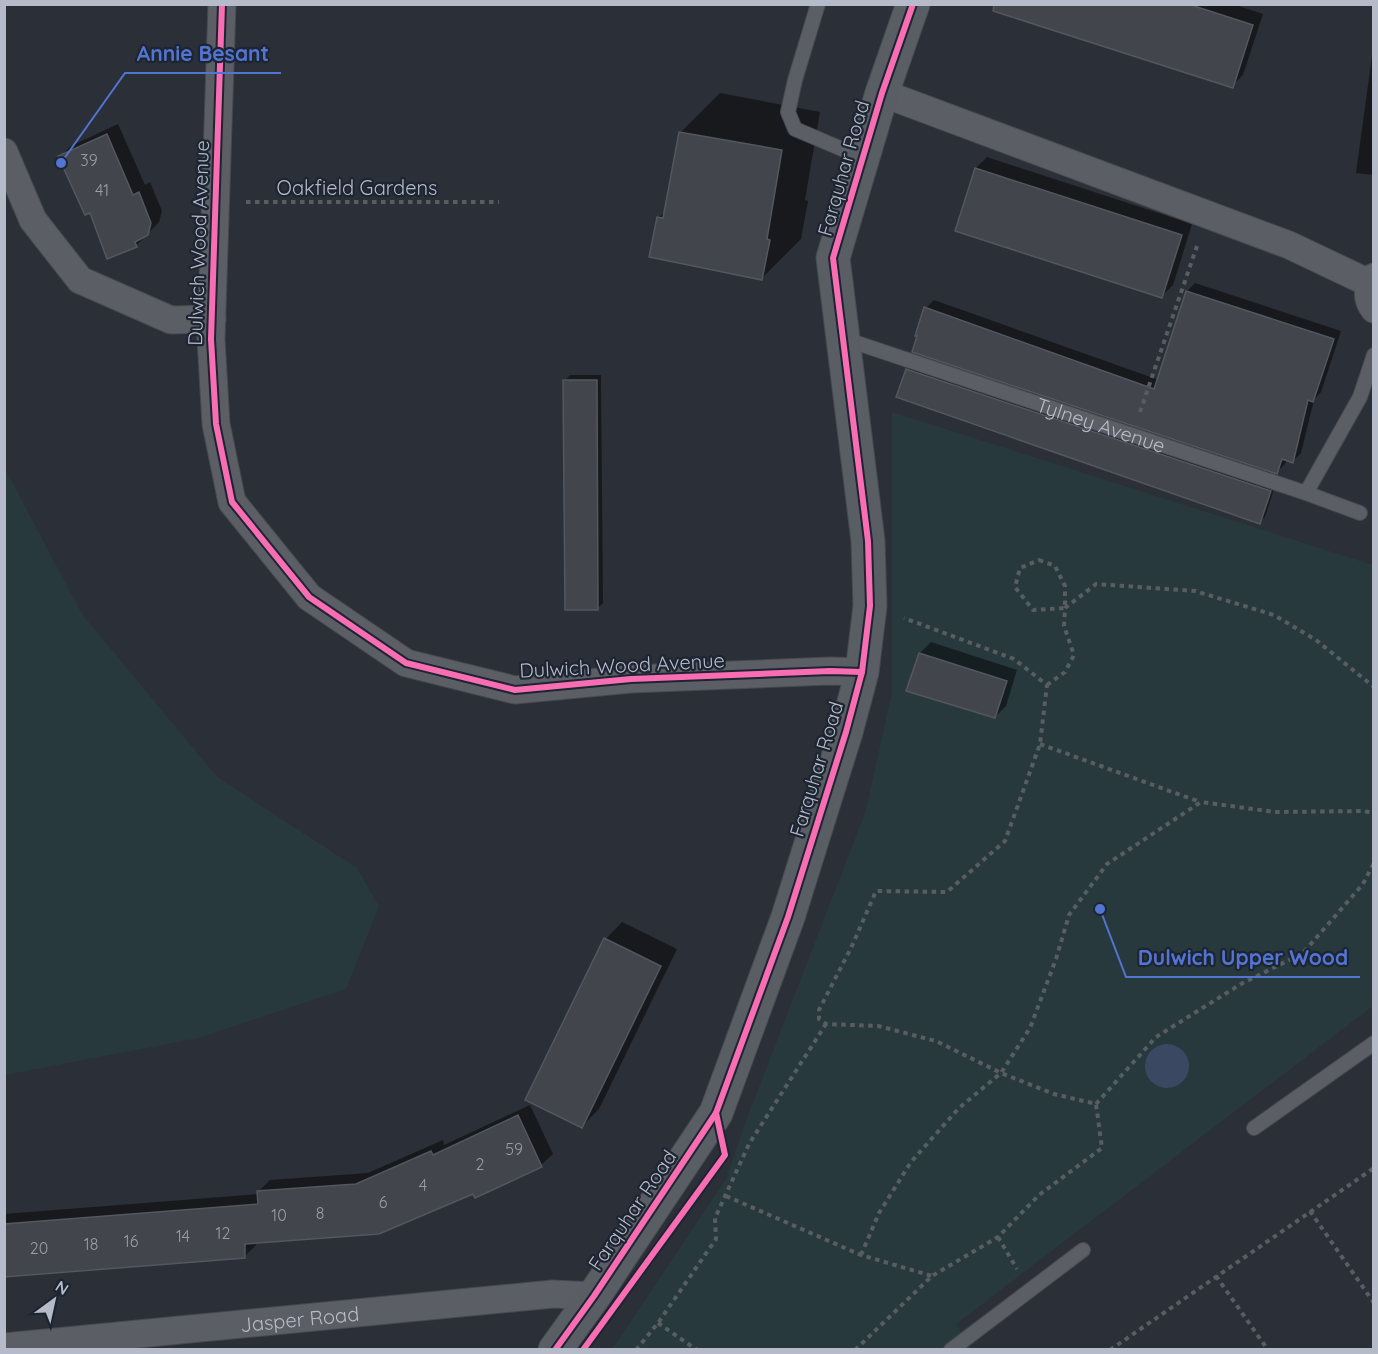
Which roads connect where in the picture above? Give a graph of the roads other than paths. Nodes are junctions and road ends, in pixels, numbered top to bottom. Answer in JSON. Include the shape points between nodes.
{"nodes":[{"id":1,"x":222,"y":4,"type":"edge"},
{"id":2,"x":818,"y":4,"type":"edge"},
{"id":3,"x":913,"y":4,"type":"edge"},
{"id":4,"x":882,"y":93,"type":"junction"},
{"id":5,"x":4,"y":152,"type":"edge"},
{"id":6,"x":863,"y":158,"type":"junction"},
{"id":7,"x":1372,"y":290,"type":"edge"},
{"id":8,"x":212,"y":319,"type":"junction"},
{"id":9,"x":842,"y":338,"type":"junction"},
{"id":10,"x":1374,"y":355,"type":"edge"},
{"id":11,"x":1306,"y":493,"type":"junction"},
{"id":12,"x":1360,"y":513,"type":"dead end"},
{"id":13,"x":862,"y":672,"type":"junction"},
{"id":14,"x":1374,"y":1043,"type":"edge"},
{"id":15,"x":1254,"y":1128,"type":"dead end"},
{"id":16,"x":1083,"y":1250,"type":"dead end"},
{"id":17,"x":594,"y":1296,"type":"junction"},
{"id":18,"x":4,"y":1347,"type":"edge"},
{"id":19,"x":555,"y":1350,"type":"edge"},
{"id":20,"x":951,"y":1350,"type":"edge"}],
"edges":[{"from":1,"to":8,"type":"street","name":"Dulwich Wood Avenue"},
{"from":2,"to":6,"type":"lane","via":[[788,112],[795,129]]},
{"from":3,"to":4,"type":"street","name":"Farquhar Road"},
{"from":4,"to":6,"type":"street","name":"Farquhar Road"},
{"from":4,"to":7,"type":"street","via":[[1289,245]]},
{"from":5,"to":8,"type":"street","via":[[33,220],[80,280],[171,320]]},
{"from":6,"to":9,"type":"street","name":"Farquhar Road","via":[[833,258]]},
{"from":8,"to":13,"type":"street","name":"Dulwich Wood Avenue","via":[[216,424],[232,502],[309,597],[405,663],[515,690],[631,679]]},
{"from":9,"to":11,"type":"lane","name":"Tylney Avenue"},
{"from":9,"to":13,"type":"street","name":"Farquhar Road","via":[[868,541],[870,606]]},
{"from":10,"to":11,"type":"lane","via":[[1360,397]]},
{"from":11,"to":12,"type":"lane","name":"Tylney Avenue"},
{"from":13,"to":17,"type":"street","name":"Farquhar Road","via":[[788,917],[716,1113]]},
{"from":14,"to":15,"type":"lane"},
{"from":16,"to":20,"type":"lane"},
{"from":17,"to":18,"type":"street","name":"Jasper Road","via":[[553,1294]]},
{"from":17,"to":19,"type":"street","name":"Farquhar Road"}]}
